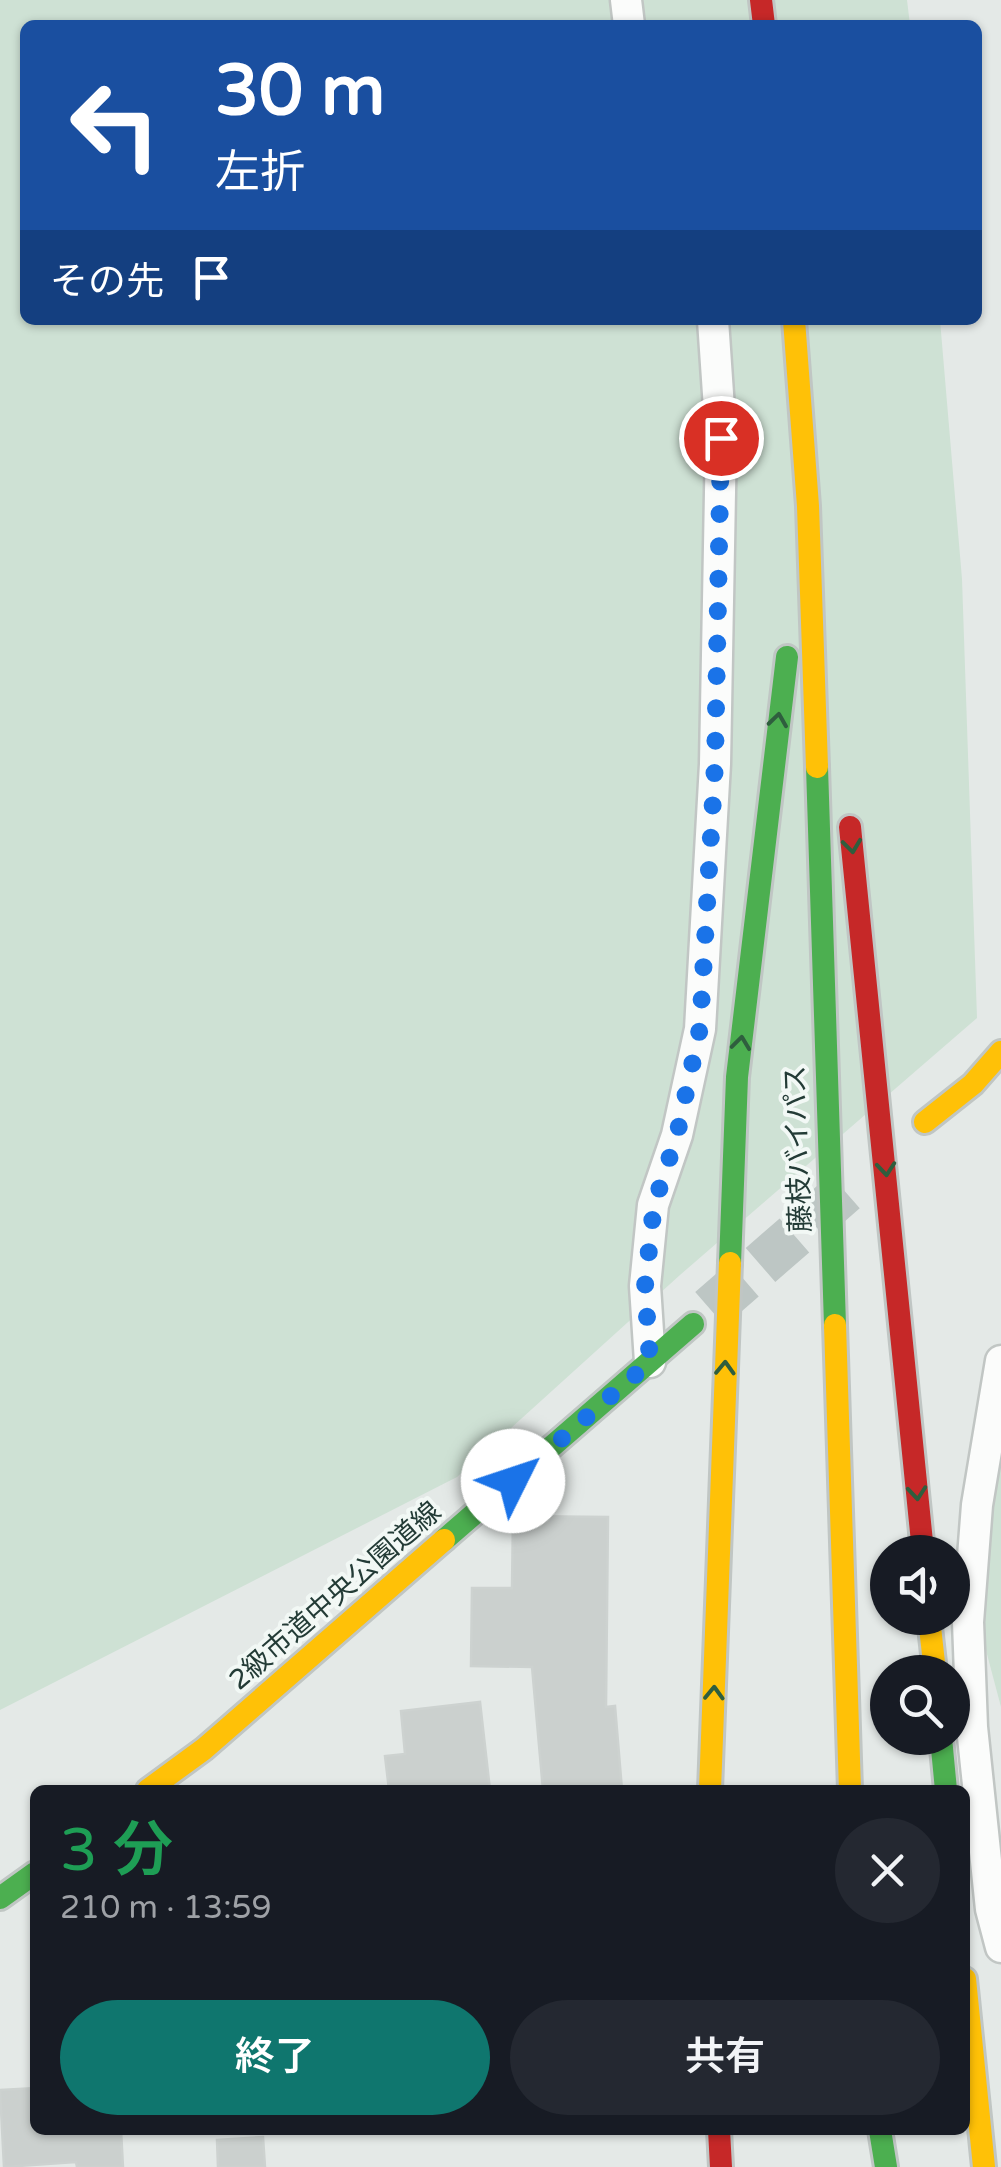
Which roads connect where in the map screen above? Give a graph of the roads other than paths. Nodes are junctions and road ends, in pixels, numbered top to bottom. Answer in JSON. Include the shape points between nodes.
{"nodes":[{"id":1,"x":713,"y":325,"type":"edge"},
{"id":2,"x":794,"y":325,"type":"edge"},
{"id":3,"x":808,"y":506,"type":"junction"},
{"id":4,"x":840,"y":745,"type":"dead end"},
{"id":5,"x":847,"y":800,"type":"dead end"},
{"id":6,"x":1001,"y":1052,"type":"edge"},
{"id":7,"x":924,"y":1122,"type":"dead end"},
{"id":8,"x":693,"y":1324,"type":"tunnel mouth"},
{"id":9,"x":1001,"y":1360,"type":"edge"},
{"id":10,"x":650,"y":1362,"type":"junction"},
{"id":11,"x":921,"y":1535,"type":"edge"},
{"id":12,"x":943,"y":1755,"type":"edge"},
{"id":13,"x":155,"y":1785,"type":"edge"},
{"id":14,"x":710,"y":1785,"type":"edge"},
{"id":15,"x":850,"y":1785,"type":"edge"},
{"id":16,"x":946,"y":1785,"type":"edge"},
{"id":17,"x":30,"y":1877,"type":"edge"},
{"id":18,"x":0,"y":1898,"type":"edge"},
{"id":19,"x":1001,"y":1947,"type":"edge"},
{"id":20,"x":970,"y":2028,"type":"edge"},
{"id":21,"x":719,"y":2135,"type":"edge"},
{"id":22,"x":881,"y":2135,"type":"edge"},
{"id":23,"x":721,"y":2167,"type":"edge"},
{"id":24,"x":886,"y":2167,"type":"edge"},
{"id":25,"x":984,"y":2167,"type":"edge"}],
"edges":[{"from":1,"to":10,"type":"street","via":[[720,494],[715,764],[700,1028],[654,1205],[645,1286]]},
{"from":2,"to":3,"type":"main road"},
{"from":3,"to":4,"type":"main road"},
{"from":14,"to":3,"type":"main road","one_way":true,"via":[[737,1077]]},
{"from":3,"to":15,"type":"main road","name":"藤枝バイパス"},
{"from":5,"to":11,"type":"main road","one_way":true},
{"from":6,"to":7,"type":"main road"},
{"from":8,"to":10,"type":"main road","name":"2級市道中央公園道線"},
{"from":9,"to":19,"type":"street","via":[[976,1505],[968,1622],[972,1726]]},
{"from":10,"to":13,"type":"main road","name":"2級市道中央公園道線"},
{"from":12,"to":16,"type":"main road"},
{"from":17,"to":18,"type":"main road"},
{"from":20,"to":25,"type":"main road"},
{"from":21,"to":23,"type":"main road"},
{"from":22,"to":24,"type":"main road"}]}
